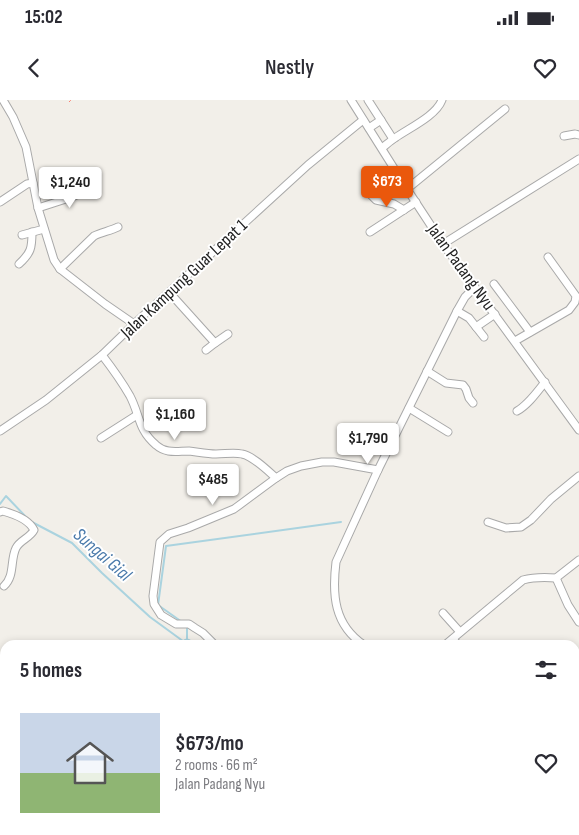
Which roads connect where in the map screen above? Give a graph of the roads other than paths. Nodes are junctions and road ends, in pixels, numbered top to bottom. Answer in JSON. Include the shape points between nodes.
{"nodes":[{"id":1,"x":1,"y":100,"type":"edge"},
{"id":2,"x":351,"y":100,"type":"edge"},
{"id":3,"x":368,"y":100,"type":"edge"},
{"id":4,"x":442,"y":100,"type":"edge"},
{"id":5,"x":505,"y":109,"type":"dead end"},
{"id":6,"x":363,"y":120,"type":"junction"},
{"id":7,"x":381,"y":120,"type":"junction"},
{"id":8,"x":369,"y":128,"type":"junction"},
{"id":9,"x":579,"y":135,"type":"edge"},
{"id":10,"x":564,"y":136,"type":"dead end"},
{"id":11,"x":394,"y":139,"type":"junction"},
{"id":12,"x":382,"y":148,"type":"junction"},
{"id":13,"x":579,"y":159,"type":"edge"},
{"id":14,"x":33,"y":182,"type":"junction"},
{"id":15,"x":93,"y":188,"type":"dead end"},
{"id":16,"x":407,"y":189,"type":"junction"},
{"id":17,"x":370,"y":194,"type":"dead end"},
{"id":18,"x":0,"y":202,"type":"edge"},
{"id":19,"x":416,"y":202,"type":"junction"},
{"id":20,"x":38,"y":208,"type":"junction"},
{"id":21,"x":404,"y":210,"type":"junction"},
{"id":22,"x":118,"y":227,"type":"dead end"},
{"id":23,"x":44,"y":229,"type":"junction"},
{"id":24,"x":32,"y":232,"type":"junction"},
{"id":25,"x":370,"y":232,"type":"dead end"},
{"id":26,"x":22,"y":235,"type":"dead end"},
{"id":27,"x":443,"y":244,"type":"junction"},
{"id":28,"x":548,"y":257,"type":"dead end"},
{"id":29,"x":19,"y":264,"type":"dead end"},
{"id":30,"x":60,"y":268,"type":"junction"},
{"id":31,"x":494,"y":284,"type":"dead end"},
{"id":32,"x":475,"y":287,"type":"junction"},
{"id":33,"x":169,"y":292,"type":"junction"},
{"id":34,"x":457,"y":311,"type":"junction"},
{"id":35,"x":495,"y":314,"type":"junction"},
{"id":36,"x":134,"y":324,"type":"junction"},
{"id":37,"x":476,"y":326,"type":"junction"},
{"id":38,"x":530,"y":332,"type":"junction"},
{"id":39,"x":228,"y":334,"type":"dead end"},
{"id":40,"x":484,"y":338,"type":"dead end"},
{"id":41,"x":515,"y":341,"type":"junction"},
{"id":42,"x":215,"y":343,"type":"junction"},
{"id":43,"x":206,"y":350,"type":"dead end"},
{"id":44,"x":102,"y":355,"type":"junction"},
{"id":45,"x":427,"y":371,"type":"junction"},
{"id":46,"x":545,"y":382,"type":"junction"},
{"id":47,"x":473,"y":403,"type":"dead end"},
{"id":48,"x":409,"y":408,"type":"junction"},
{"id":49,"x":517,"y":411,"type":"dead end"},
{"id":50,"x":137,"y":415,"type":"junction"},
{"id":51,"x":579,"y":430,"type":"edge"},
{"id":52,"x":0,"y":431,"type":"edge"},
{"id":53,"x":448,"y":432,"type":"dead end"},
{"id":54,"x":101,"y":438,"type":"dead end"},
{"id":55,"x":378,"y":470,"type":"junction"},
{"id":56,"x":579,"y":476,"type":"edge"},
{"id":57,"x":276,"y":478,"type":"junction"},
{"id":58,"x":0,"y":512,"type":"edge"},
{"id":59,"x":488,"y":522,"type":"dead end"},
{"id":60,"x":579,"y":561,"type":"edge"},
{"id":61,"x":556,"y":578,"type":"junction"},
{"id":62,"x":4,"y":586,"type":"dead end"},
{"id":63,"x":443,"y":613,"type":"dead end"},
{"id":64,"x":579,"y":622,"type":"edge"},
{"id":65,"x":460,"y":632,"type":"junction"},
{"id":66,"x":452,"y":639,"type":"edge"},
{"id":67,"x":210,"y":640,"type":"edge"},
{"id":68,"x":359,"y":640,"type":"edge"}],
"edges":[{"from":1,"to":14,"type":"street","via":[[13,117],[26,147]]},
{"from":2,"to":6,"type":"street","name":"Jalan Padang Nyu"},
{"from":3,"to":7,"type":"street"},
{"from":4,"to":11,"type":"street","via":[[432,113]]},
{"from":5,"to":16,"type":"street"},
{"from":6,"to":8,"type":"street","name":"Jalan Padang Nyu"},
{"from":6,"to":33,"type":"street","name":"Jalan Kampung Guar Lepat 1","via":[[308,165]]},
{"from":7,"to":8,"type":"street"},
{"from":7,"to":11,"type":"street"},
{"from":8,"to":12,"type":"street","name":"Jalan Padang Nyu"},
{"from":9,"to":10,"type":"street"},
{"from":11,"to":12,"type":"street"},
{"from":12,"to":16,"type":"street","name":"Jalan Padang Nyu"},
{"from":13,"to":27,"type":"street"},
{"from":14,"to":18,"type":"street"},
{"from":14,"to":20,"type":"street"},
{"from":15,"to":20,"type":"street"},
{"from":16,"to":19,"type":"street","name":"Jalan Padang Nyu"},
{"from":17,"to":21,"type":"street","via":[[376,200]]},
{"from":19,"to":21,"type":"street"},
{"from":19,"to":27,"type":"street","name":"Jalan Padang Nyu"},
{"from":20,"to":23,"type":"street"},
{"from":21,"to":25,"type":"street"},
{"from":22,"to":30,"type":"street","via":[[94,236]]},
{"from":23,"to":24,"type":"street"},
{"from":23,"to":30,"type":"street","via":[[54,260]]},
{"from":24,"to":26,"type":"street"},
{"from":24,"to":29,"type":"street","via":[[30,252]]},
{"from":27,"to":32,"type":"street","name":"Jalan Padang Nyu"},
{"from":28,"to":38,"type":"street","via":[[576,296],[576,302],[569,310]]},
{"from":30,"to":36,"type":"street"},
{"from":31,"to":38,"type":"street"},
{"from":32,"to":34,"type":"street"},
{"from":32,"to":35,"type":"street","name":"Jalan Padang Nyu"},
{"from":33,"to":36,"type":"street","name":"Jalan Kampung Guar Lepat 1"},
{"from":33,"to":42,"type":"street"},
{"from":34,"to":37,"type":"street","via":[[470,318]]},
{"from":34,"to":45,"type":"street"},
{"from":35,"to":37,"type":"street"},
{"from":35,"to":41,"type":"street","name":"Jalan Padang Nyu"},
{"from":36,"to":44,"type":"street","name":"Jalan Kampung Guar Lepat 1"},
{"from":37,"to":40,"type":"street"},
{"from":38,"to":41,"type":"street"},
{"from":39,"to":42,"type":"street"},
{"from":41,"to":46,"type":"street","name":"Jalan Padang Nyu"},
{"from":42,"to":43,"type":"street"},
{"from":44,"to":50,"type":"street","via":[[129,395]]},
{"from":44,"to":52,"type":"street","name":"Jalan Kampung Guar Lepat 1","via":[[46,400]]},
{"from":45,"to":47,"type":"street","via":[[448,383],[463,386]]},
{"from":45,"to":48,"type":"street"},
{"from":46,"to":49,"type":"street"},
{"from":46,"to":51,"type":"street","name":"Jalan Padang Nyu"},
{"from":48,"to":53,"type":"street"},
{"from":48,"to":55,"type":"street"},
{"from":50,"to":54,"type":"street"},
{"from":50,"to":57,"type":"street","via":[[149,438],[169,452],[244,454]]},
{"from":55,"to":57,"type":"street","via":[[322,462],[301,466]]},
{"from":55,"to":68,"type":"street","via":[[336,562],[334,577],[338,613]]},
{"from":56,"to":59,"type":"street","via":[[521,527],[506,528]]},
{"from":57,"to":67,"type":"street","via":[[234,509],[168,534],[160,542],[154,604],[161,615],[176,624],[189,624]]},
{"from":58,"to":62,"type":"street","via":[[17,516],[34,530],[16,547],[10,576]]},
{"from":60,"to":61,"type":"street"},
{"from":61,"to":64,"type":"street"},
{"from":61,"to":65,"type":"street","via":[[524,580]]},
{"from":63,"to":65,"type":"street"},
{"from":65,"to":66,"type":"street"}]}
